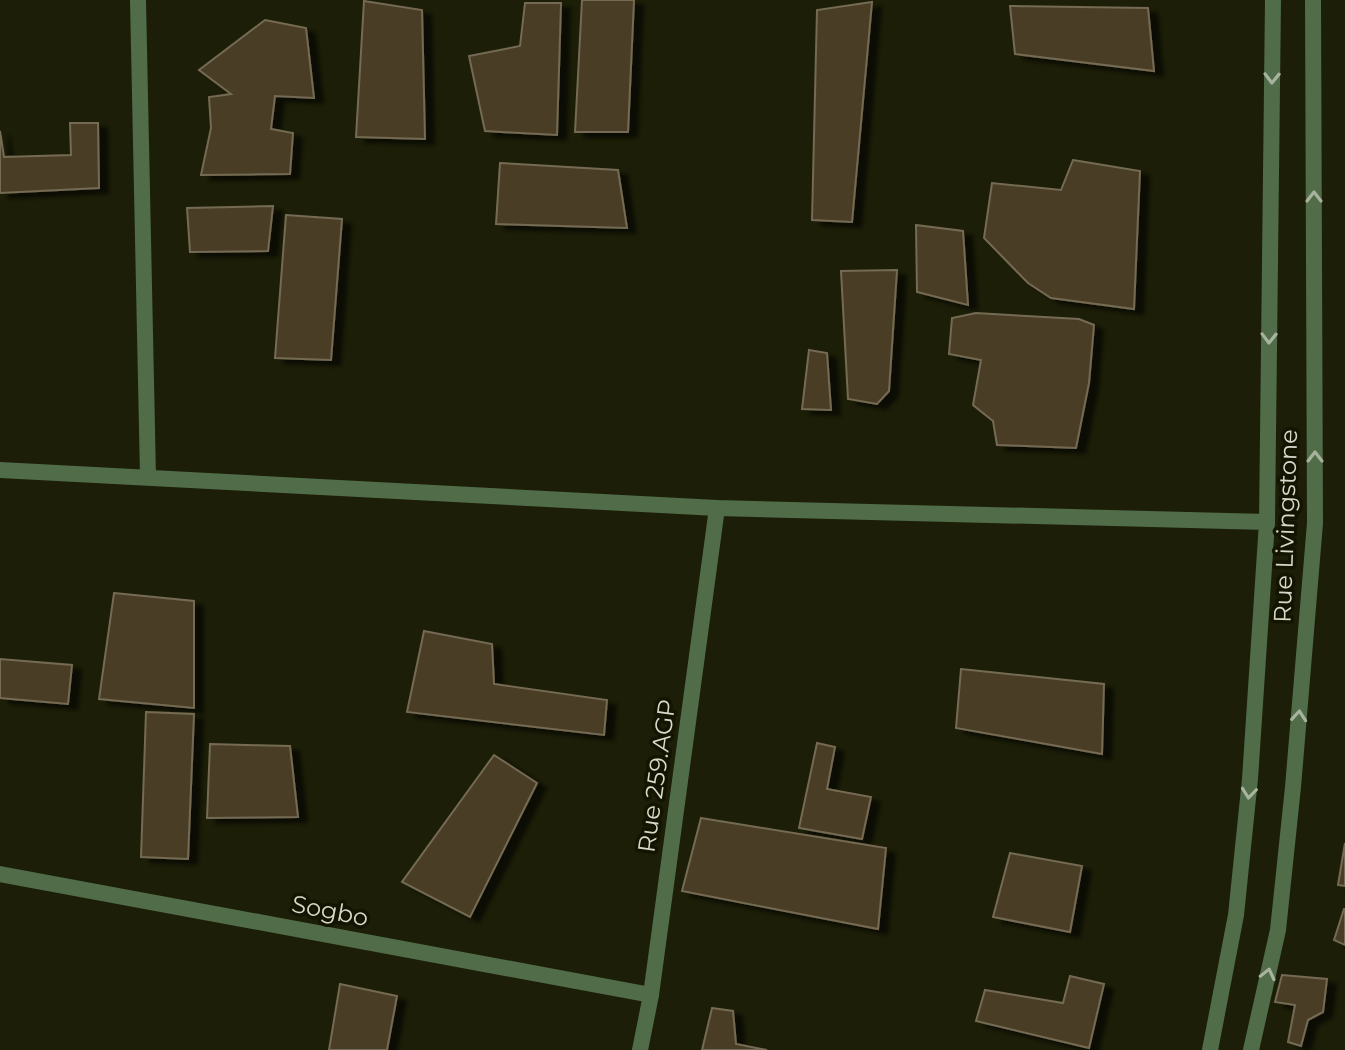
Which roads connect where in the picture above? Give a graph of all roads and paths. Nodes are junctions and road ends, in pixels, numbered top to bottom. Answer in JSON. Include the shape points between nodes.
{"nodes":[{"id":1,"x":138,"y":0,"type":"edge"},
{"id":2,"x":1273,"y":0,"type":"edge"},
{"id":3,"x":1313,"y":0,"type":"edge"},
{"id":4,"x":0,"y":470,"type":"edge"},
{"id":5,"x":148,"y":477,"type":"junction"},
{"id":6,"x":717,"y":508,"type":"junction"},
{"id":7,"x":1267,"y":522,"type":"junction"},
{"id":8,"x":0,"y":874,"type":"edge"},
{"id":9,"x":651,"y":995,"type":"junction"},
{"id":10,"x":640,"y":1050,"type":"edge"},
{"id":11,"x":1210,"y":1050,"type":"edge"},
{"id":12,"x":1251,"y":1050,"type":"edge"}],
"edges":[{"from":1,"to":5,"type":"street"},
{"from":2,"to":7,"type":"street","name":"Rue Livingstone","one_way":true},
{"from":12,"to":3,"type":"street","name":"Rue Livingstone","one_way":true,"via":[[1278,930],[1315,523]]},
{"from":4,"to":5,"type":"street"},
{"from":5,"to":6,"type":"street"},
{"from":6,"to":7,"type":"street"},
{"from":6,"to":9,"type":"street","name":"Rue 259.AGP"},
{"from":7,"to":11,"type":"street","name":"Rue Livingstone","one_way":true,"via":[[1236,915]]},
{"from":8,"to":9,"type":"street","name":"Sogbo"},
{"from":9,"to":10,"type":"street","name":"Rue 259.AGP"}]}
